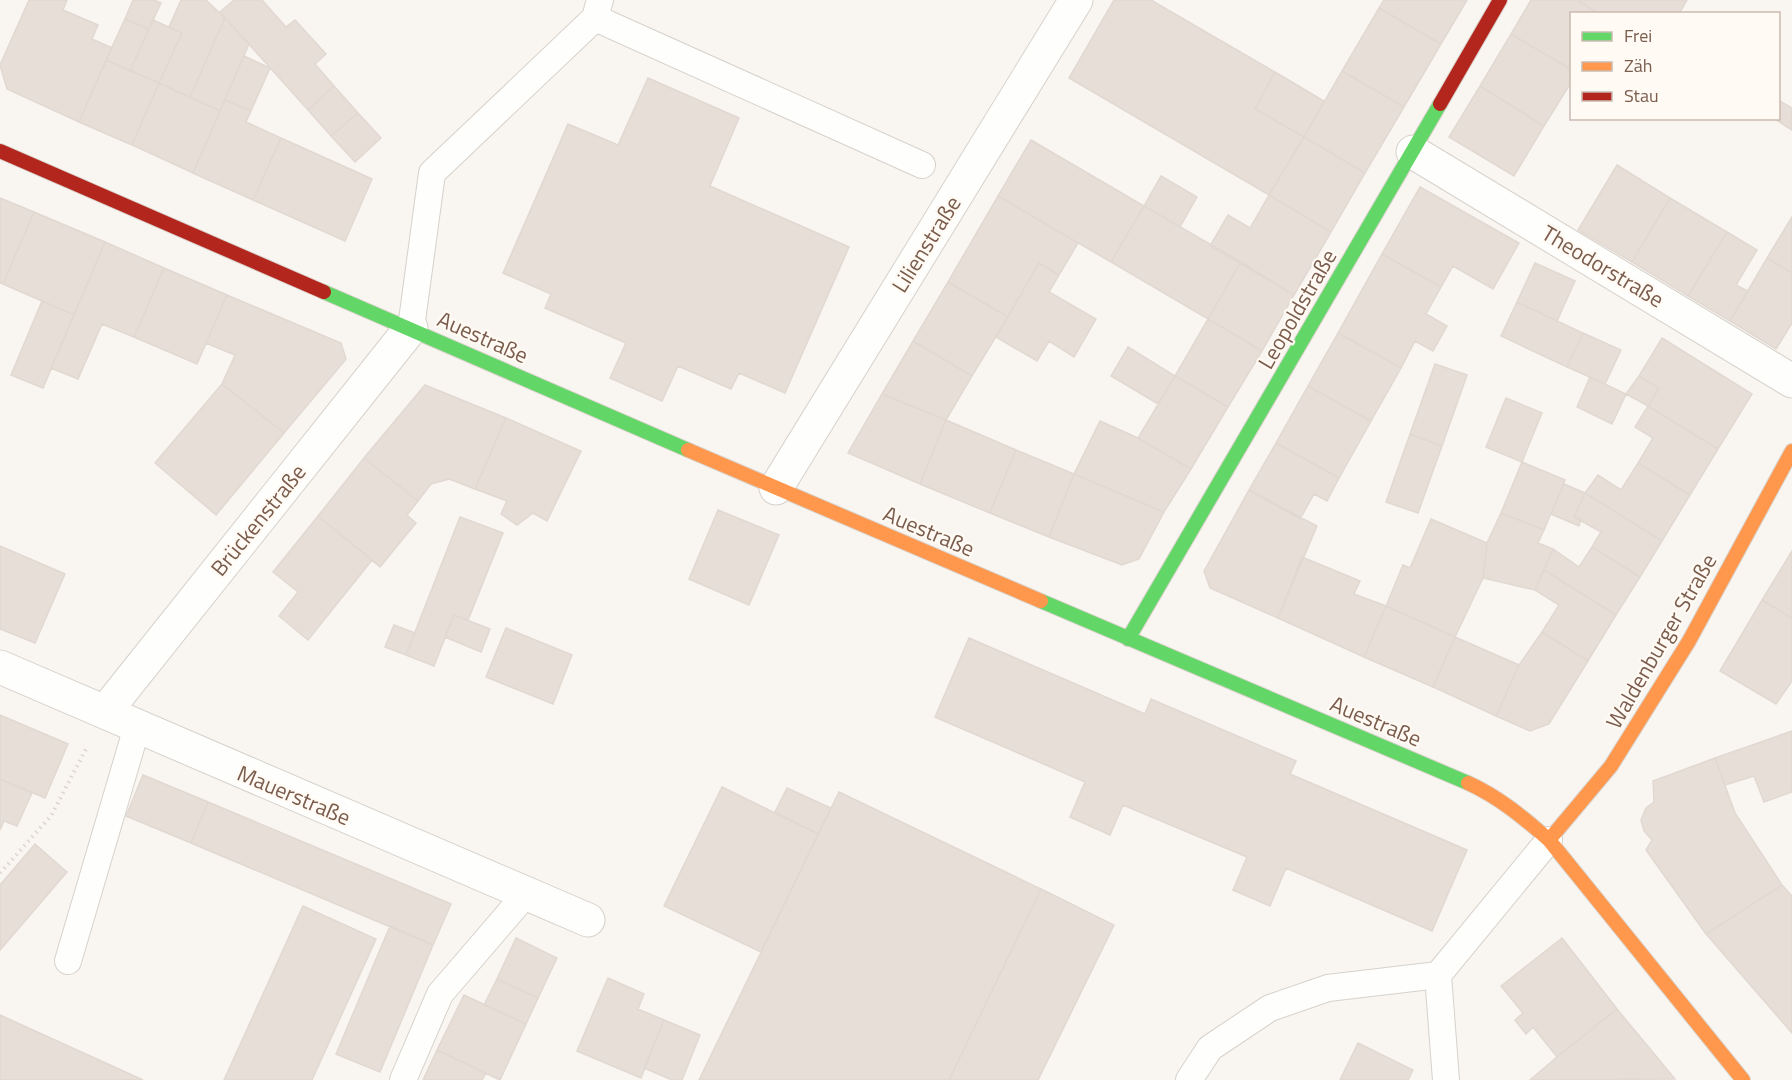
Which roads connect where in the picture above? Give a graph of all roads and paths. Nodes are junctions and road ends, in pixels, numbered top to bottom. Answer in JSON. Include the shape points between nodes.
{"nodes":[{"id":1,"x":1076,"y":0,"type":"edge"},
{"id":2,"x":1500,"y":0,"type":"edge"},
{"id":3,"x":597,"y":9,"type":"edge"},
{"id":4,"x":0,"y":151,"type":"edge"},
{"id":5,"x":1413,"y":152,"type":"junction"},
{"id":6,"x":922,"y":165,"type":"dead end"},
{"id":7,"x":411,"y":328,"type":"junction"},
{"id":8,"x":1792,"y":381,"type":"edge"},
{"id":9,"x":1792,"y":451,"type":"edge"},
{"id":10,"x":776,"y":488,"type":"junction"},
{"id":11,"x":1128,"y":639,"type":"junction"},
{"id":12,"x":0,"y":667,"type":"edge"},
{"id":13,"x":105,"y":712,"type":"junction"},
{"id":14,"x":137,"y":727,"type":"junction"},
{"id":15,"x":1549,"y":840,"type":"junction"},
{"id":16,"x":0,"y":873,"type":"edge"},
{"id":17,"x":525,"y":895,"type":"junction"},
{"id":18,"x":588,"y":920,"type":"dead end"},
{"id":19,"x":68,"y":961,"type":"dead end"},
{"id":20,"x":1438,"y":975,"type":"junction"},
{"id":21,"x":403,"y":1080,"type":"edge"},
{"id":22,"x":1190,"y":1080,"type":"edge"},
{"id":23,"x":1446,"y":1080,"type":"edge"},
{"id":24,"x":1743,"y":1080,"type":"edge"}],
"edges":[{"from":1,"to":10,"type":"street","name":"Lilienstraße"},
{"from":2,"to":5,"type":"street","name":"Leopoldstraße"},
{"from":3,"to":6,"type":"lane"},
{"from":3,"to":7,"type":"lane","via":[[432,172]]},
{"from":4,"to":7,"type":"street","name":"Auestraße"},
{"from":5,"to":8,"type":"street","name":"Theodorstraße"},
{"from":5,"to":11,"type":"street","name":"Leopoldstraße"},
{"from":7,"to":10,"type":"street","name":"Auestraße"},
{"from":7,"to":13,"type":"street","name":"Brückenstraße"},
{"from":9,"to":15,"type":"street","name":"Waldenburger Straße","via":[[1689,641],[1623,747]]},
{"from":10,"to":11,"type":"street","name":"Auestraße"},
{"from":11,"to":15,"type":"street","name":"Auestraße","via":[[1484,790]]},
{"from":12,"to":13,"type":"street","name":"Mauerstraße"},
{"from":13,"to":14,"type":"street","name":"Mauerstraße"},
{"from":13,"to":16,"type":"path","via":[[51,816]]},
{"from":14,"to":17,"type":"street","name":"Mauerstraße"},
{"from":14,"to":19,"type":"lane"},
{"from":15,"to":20,"type":"lane"},
{"from":15,"to":24,"type":"street","name":"Auestraße"},
{"from":17,"to":18,"type":"street","name":"Mauerstraße"},
{"from":17,"to":21,"type":"lane","via":[[440,994]]},
{"from":20,"to":22,"type":"lane","via":[[1328,988],[1270,1008],[1210,1047]]},
{"from":20,"to":23,"type":"lane"}]}
